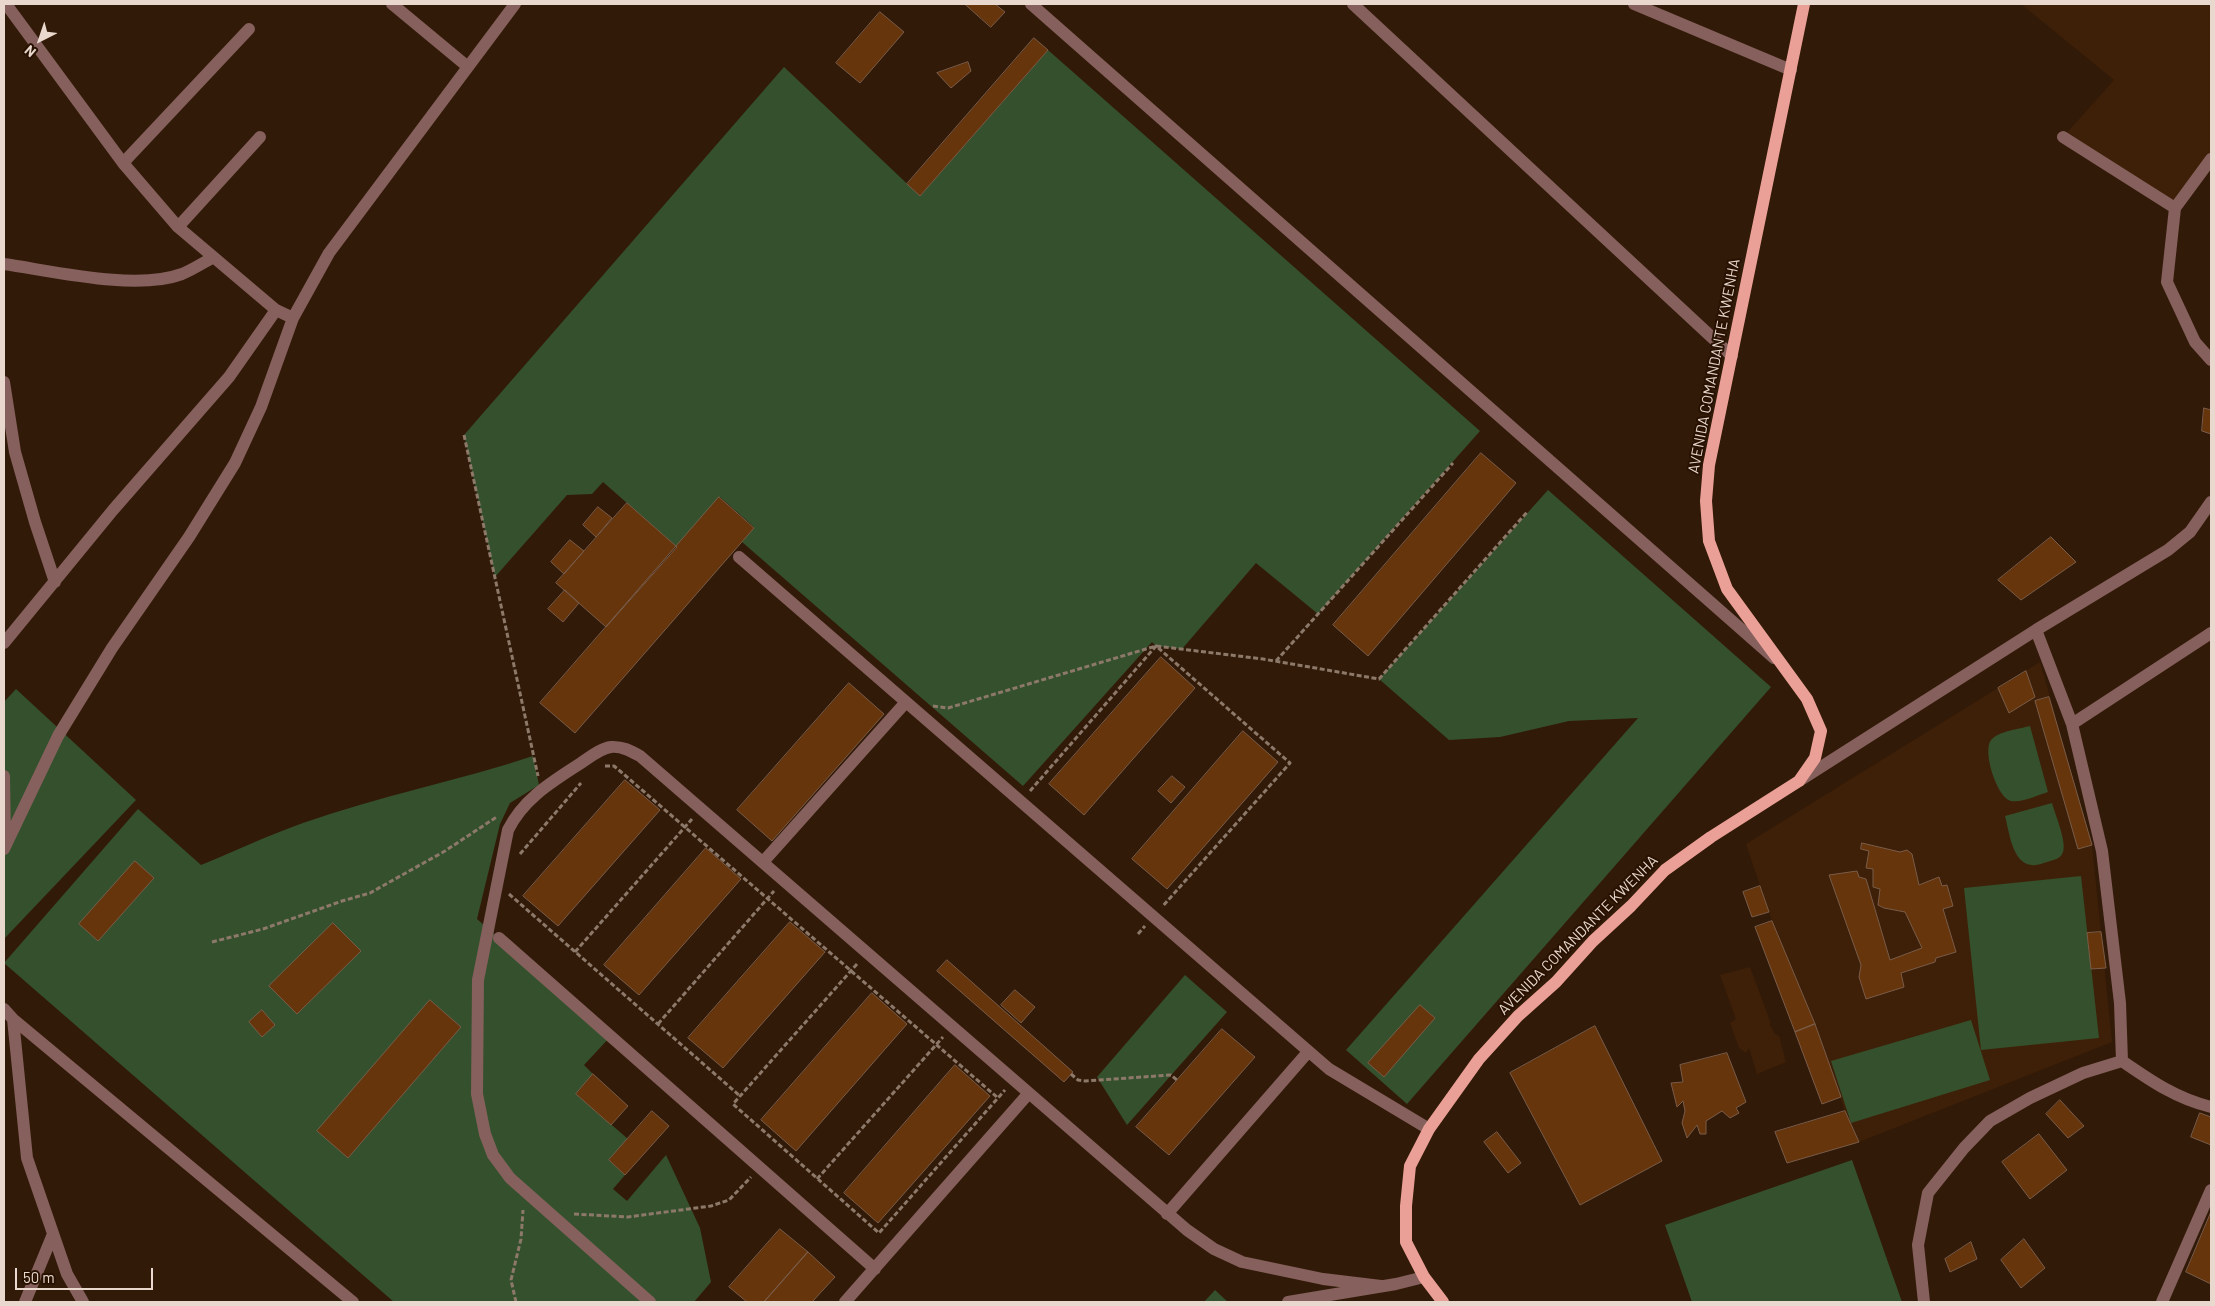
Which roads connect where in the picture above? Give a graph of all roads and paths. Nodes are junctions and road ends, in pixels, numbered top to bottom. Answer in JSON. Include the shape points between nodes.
{"nodes":[{"id":1,"x":6,"y":4,"type":"edge"},
{"id":2,"x":392,"y":4,"type":"edge"},
{"id":3,"x":515,"y":4,"type":"edge"},
{"id":4,"x":1031,"y":4,"type":"edge"},
{"id":5,"x":1353,"y":4,"type":"edge"},
{"id":6,"x":1634,"y":4,"type":"edge"},
{"id":7,"x":1804,"y":4,"type":"edge"},
{"id":8,"x":249,"y":29,"type":"dead end"},
{"id":9,"x":468,"y":67,"type":"junction"},
{"id":10,"x":1791,"y":70,"type":"junction"},
{"id":11,"x":260,"y":137,"type":"dead end"},
{"id":12,"x":2063,"y":138,"type":"dead end"},
{"id":13,"x":2211,"y":159,"type":"edge"},
{"id":14,"x":123,"y":163,"type":"junction"},
{"id":15,"x":2175,"y":208,"type":"junction"},
{"id":16,"x":178,"y":227,"type":"junction"},
{"id":17,"x":212,"y":258,"type":"junction"},
{"id":18,"x":4,"y":264,"type":"edge"},
{"id":19,"x":276,"y":310,"type":"junction"},
{"id":20,"x":292,"y":318,"type":"junction"},
{"id":21,"x":1732,"y":356,"type":"junction"},
{"id":22,"x":2211,"y":360,"type":"edge"},
{"id":23,"x":4,"y":382,"type":"edge"},
{"id":24,"x":464,"y":434,"type":"dead end"},
{"id":25,"x":1453,"y":462,"type":"dead end"},
{"id":26,"x":2211,"y":502,"type":"edge"},
{"id":27,"x":1528,"y":510,"type":"dead end"},
{"id":28,"x":739,"y":557,"type":"dead end"},
{"id":29,"x":55,"y":582,"type":"junction"},
{"id":30,"x":2036,"y":630,"type":"junction"},
{"id":31,"x":2211,"y":633,"type":"edge"},
{"id":32,"x":4,"y":643,"type":"edge"},
{"id":33,"x":1156,"y":646,"type":"junction"},
{"id":34,"x":1276,"y":661,"type":"junction"},
{"id":35,"x":1778,"y":661,"type":"junction"},
{"id":36,"x":906,"y":702,"type":"junction"},
{"id":37,"x":931,"y":705,"type":"dead end"},
{"id":38,"x":2072,"y":724,"type":"junction"},
{"id":39,"x":596,"y":768,"type":"dead end"},
{"id":40,"x":4,"y":776,"type":"edge"},
{"id":41,"x":583,"y":780,"type":"dead end"},
{"id":42,"x":1799,"y":781,"type":"junction"},
{"id":43,"x":540,"y":789,"type":"junction"},
{"id":44,"x":1021,"y":802,"type":"junction"},
{"id":45,"x":701,"y":809,"type":"junction"},
{"id":46,"x":501,"y":815,"type":"dead end"},
{"id":47,"x":685,"y":827,"type":"junction"},
{"id":48,"x":4,"y":848,"type":"edge"},
{"id":49,"x":516,"y":858,"type":"dead end"},
{"id":50,"x":763,"y":862,"type":"junction"},
{"id":51,"x":784,"y":880,"type":"junction"},
{"id":52,"x":504,"y":888,"type":"dead end"},
{"id":53,"x":768,"y":898,"type":"junction"},
{"id":54,"x":1153,"y":917,"type":"junction"},
{"id":55,"x":1138,"y":934,"type":"dead end"},
{"id":56,"x":499,"y":938,"type":"dead end"},
{"id":57,"x":212,"y":942,"type":"dead end"},
{"id":58,"x":575,"y":952,"type":"junction"},
{"id":59,"x":867,"y":952,"type":"junction"},
{"id":60,"x":851,"y":971,"type":"junction"},
{"id":61,"x":4,"y":1009,"type":"edge"},
{"id":62,"x":13,"y":1018,"type":"junction"},
{"id":63,"x":658,"y":1024,"type":"junction"},
{"id":64,"x":952,"y":1027,"type":"junction"},
{"id":65,"x":936,"y":1044,"type":"junction"},
{"id":66,"x":1308,"y":1052,"type":"junction"},
{"id":67,"x":2122,"y":1061,"type":"junction"},
{"id":68,"x":1070,"y":1074,"type":"dead end"},
{"id":69,"x":1014,"y":1080,"type":"junction"},
{"id":70,"x":1177,"y":1080,"type":"dead end"},
{"id":71,"x":1029,"y":1093,"type":"junction"},
{"id":72,"x":740,"y":1096,"type":"junction"},
{"id":73,"x":998,"y":1098,"type":"junction"},
{"id":74,"x":2211,"y":1108,"type":"edge"},
{"id":75,"x":1429,"y":1129,"type":"junction"},
{"id":76,"x":760,"y":1167,"type":"junction"},
{"id":77,"x":817,"y":1179,"type":"junction"},
{"id":78,"x":2211,"y":1190,"type":"edge"},
{"id":79,"x":524,"y":1207,"type":"dead end"},
{"id":80,"x":572,"y":1214,"type":"dead end"},
{"id":81,"x":1168,"y":1214,"type":"junction"},
{"id":82,"x":53,"y":1234,"type":"junction"},
{"id":83,"x":875,"y":1268,"type":"junction"},
{"id":84,"x":1424,"y":1277,"type":"junction"},
{"id":85,"x":1381,"y":1286,"type":"junction"},
{"id":86,"x":25,"y":1302,"type":"edge"},
{"id":87,"x":83,"y":1302,"type":"edge"},
{"id":88,"x":353,"y":1302,"type":"edge"},
{"id":89,"x":516,"y":1302,"type":"edge"},
{"id":90,"x":650,"y":1302,"type":"edge"},
{"id":91,"x":845,"y":1302,"type":"edge"},
{"id":92,"x":1288,"y":1302,"type":"edge"},
{"id":93,"x":1443,"y":1302,"type":"edge"},
{"id":94,"x":1924,"y":1302,"type":"edge"},
{"id":95,"x":2162,"y":1302,"type":"edge"}],
"edges":[{"from":1,"to":14,"type":"street"},
{"from":2,"to":9,"type":"street"},
{"from":3,"to":9,"type":"street"},
{"from":4,"to":35,"type":"street"},
{"from":5,"to":21,"type":"street"},
{"from":6,"to":10,"type":"street"},
{"from":7,"to":10,"type":"main road","name":"AVENIDA COMANDANTE KWENHA"},
{"from":8,"to":14,"type":"street"},
{"from":9,"to":20,"type":"street","via":[[329,253]]},
{"from":10,"to":21,"type":"main road","name":"AVENIDA COMANDANTE KWENHA"},
{"from":11,"to":16,"type":"street"},
{"from":12,"to":15,"type":"street"},
{"from":13,"to":15,"type":"street"},
{"from":14,"to":16,"type":"street"},
{"from":15,"to":22,"type":"street","via":[[2167,282],[2195,342]]},
{"from":16,"to":17,"type":"street"},
{"from":17,"to":18,"type":"street","via":[[182,274],[154,281],[115,280]]},
{"from":17,"to":19,"type":"street"},
{"from":19,"to":20,"type":"street"},
{"from":19,"to":29,"type":"street","via":[[229,377]]},
{"from":20,"to":48,"type":"street","via":[[261,407],[235,463],[189,537],[112,648],[58,736]]},
{"from":21,"to":35,"type":"main road","name":"AVENIDA COMANDANTE KWENHA","via":[[1709,466],[1706,501],[1709,540],[1727,589]]},
{"from":23,"to":29,"type":"street","via":[[15,452]]},
{"from":24,"to":43,"type":"path"},
{"from":25,"to":34,"type":"path"},
{"from":26,"to":30,"type":"street","via":[[2190,532],[2168,550]]},
{"from":27,"to":34,"type":"path","via":[[1379,679]]},
{"from":28,"to":36,"type":"street"},
{"from":29,"to":32,"type":"street"},
{"from":30,"to":38,"type":"street"},
{"from":30,"to":42,"type":"street"},
{"from":31,"to":38,"type":"street"},
{"from":33,"to":34,"type":"path"},
{"from":33,"to":37,"type":"path","via":[[948,708]]},
{"from":33,"to":44,"type":"path"},
{"from":33,"to":54,"type":"path","via":[[1290,763]]},
{"from":35,"to":42,"type":"main road","name":"AVENIDA COMANDANTE KWENHA","via":[[1807,699],[1820,731],[1816,758]]},
{"from":36,"to":44,"type":"street"},
{"from":36,"to":50,"type":"street"},
{"from":38,"to":67,"type":"street","via":[[2102,851],[2120,1003]]},
{"from":39,"to":47,"type":"path","via":[[614,766]]},
{"from":40,"to":48,"type":"street"},
{"from":41,"to":49,"type":"path"},
{"from":42,"to":75,"type":"main road","name":"AVENIDA COMANDANTE KWENHA","via":[[1665,870],[1556,982],[1518,1016],[1479,1060]]},
{"from":43,"to":45,"type":"street","via":[[594,754],[609,747],[622,747],[640,756]]},
{"from":43,"to":90,"type":"street","via":[[516,814],[508,830],[478,980],[477,1094],[485,1134],[494,1155],[510,1178]]},
{"from":44,"to":54,"type":"street"},
{"from":45,"to":47,"type":"path"},
{"from":45,"to":50,"type":"street"},
{"from":46,"to":57,"type":"path","via":[[370,893],[263,929]]},
{"from":47,"to":53,"type":"path"},
{"from":47,"to":58,"type":"path"},
{"from":50,"to":51,"type":"street"},
{"from":51,"to":53,"type":"path"},
{"from":51,"to":59,"type":"street"},
{"from":52,"to":58,"type":"path"},
{"from":53,"to":60,"type":"path"},
{"from":53,"to":63,"type":"path"},
{"from":54,"to":55,"type":"path"},
{"from":54,"to":66,"type":"street"},
{"from":56,"to":76,"type":"street"},
{"from":58,"to":63,"type":"path"},
{"from":59,"to":60,"type":"path"},
{"from":59,"to":64,"type":"street"},
{"from":60,"to":65,"type":"path"},
{"from":60,"to":72,"type":"path"},
{"from":61,"to":62,"type":"street"},
{"from":62,"to":82,"type":"street","via":[[27,1158]]},
{"from":62,"to":88,"type":"street"},
{"from":63,"to":72,"type":"path"},
{"from":64,"to":65,"type":"path"},
{"from":64,"to":69,"type":"street"},
{"from":65,"to":73,"type":"path"},
{"from":65,"to":77,"type":"path"},
{"from":66,"to":75,"type":"street","via":[[1329,1069]]},
{"from":66,"to":81,"type":"street"},
{"from":67,"to":74,"type":"street","via":[[2157,1086]]},
{"from":67,"to":94,"type":"street","via":[[2083,1073],[2030,1098],[1990,1121],[1964,1148],[1928,1193],[1918,1245]]},
{"from":68,"to":70,"type":"path","via":[[1085,1082],[1171,1075]]},
{"from":69,"to":71,"type":"street"},
{"from":69,"to":73,"type":"path"},
{"from":71,"to":81,"type":"street"},
{"from":71,"to":83,"type":"street"},
{"from":72,"to":77,"type":"path","via":[[733,1104]]},
{"from":73,"to":77,"type":"path","via":[[879,1234]]},
{"from":75,"to":84,"type":"main road","name":"AVENIDA COMANDANTE KWENHA","via":[[1410,1166],[1406,1206],[1406,1242]]},
{"from":76,"to":80,"type":"path","via":[[729,1200],[711,1206],[628,1217]]},
{"from":76,"to":83,"type":"street"},
{"from":78,"to":95,"type":"street"},
{"from":79,"to":89,"type":"path","via":[[511,1280]]},
{"from":81,"to":85,"type":"street","via":[[1214,1248],[1242,1262],[1323,1279]]},
{"from":82,"to":86,"type":"street"},
{"from":82,"to":87,"type":"street","via":[[67,1274]]},
{"from":83,"to":91,"type":"street"},
{"from":84,"to":85,"type":"street"},
{"from":84,"to":93,"type":"main road","name":"AVENIDA COMANDANTE KWENHA"},
{"from":85,"to":92,"type":"street"}]}
